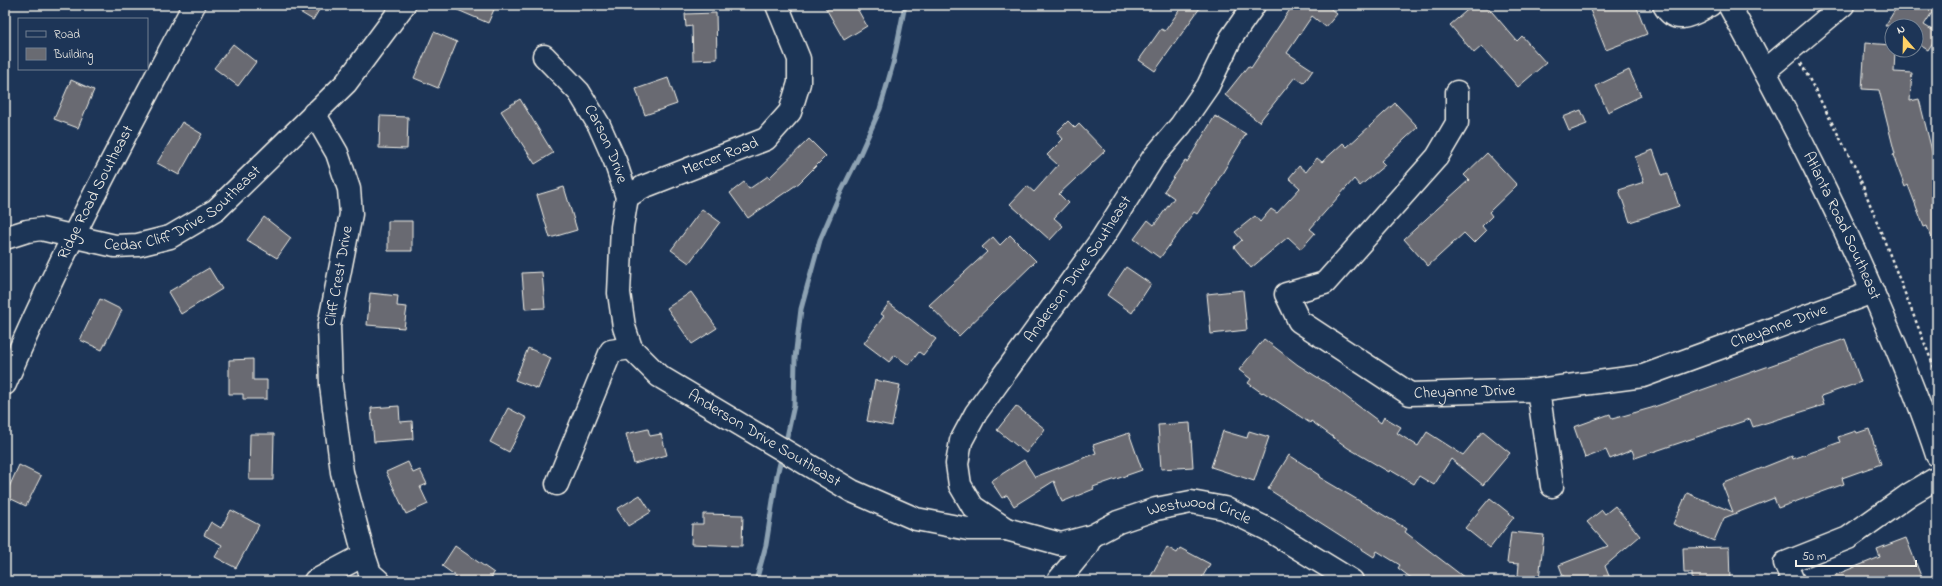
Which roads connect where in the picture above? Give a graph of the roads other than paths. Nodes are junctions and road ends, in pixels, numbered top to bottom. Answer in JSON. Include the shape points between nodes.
{"nodes":[{"id":1,"x":194,"y":5,"type":"edge"},
{"id":2,"x":404,"y":5,"type":"edge"},
{"id":3,"x":777,"y":5,"type":"edge"},
{"id":4,"x":1254,"y":5,"type":"edge"},
{"id":5,"x":1664,"y":5,"type":"edge"},
{"id":6,"x":1710,"y":5,"type":"edge"},
{"id":7,"x":1730,"y":5,"type":"edge"},
{"id":8,"x":1843,"y":5,"type":"edge"},
{"id":9,"x":544,"y":56,"type":"dead end"},
{"id":10,"x":1766,"y":70,"type":"junction"},
{"id":11,"x":1457,"y":92,"type":"dead end"},
{"id":12,"x":314,"y":112,"type":"junction"},
{"id":13,"x":627,"y":198,"type":"junction"},
{"id":14,"x":74,"y":236,"type":"junction"},
{"id":15,"x":5,"y":238,"type":"edge"},
{"id":16,"x":1873,"y":292,"type":"junction"},
{"id":17,"x":630,"y":348,"type":"junction"},
{"id":18,"x":5,"y":384,"type":"edge"},
{"id":19,"x":1538,"y":390,"type":"junction"},
{"id":20,"x":1937,"y":455,"type":"edge"},
{"id":21,"x":1937,"y":478,"type":"edge"},
{"id":22,"x":557,"y":484,"type":"dead end"},
{"id":23,"x":1552,"y":486,"type":"dead end"},
{"id":24,"x":1006,"y":529,"type":"junction"},
{"id":25,"x":1092,"y":536,"type":"junction"},
{"id":26,"x":364,"y":555,"type":"junction"},
{"id":27,"x":315,"y":581,"type":"edge"},
{"id":28,"x":379,"y":581,"type":"edge"},
{"id":29,"x":1058,"y":581,"type":"edge"},
{"id":30,"x":1352,"y":581,"type":"edge"},
{"id":31,"x":1793,"y":581,"type":"edge"}],
"edges":[{"from":1,"to":14,"type":"street","name":"Ridge Road Southeast"},
{"from":2,"to":12,"type":"street","via":[[346,83]]},
{"from":3,"to":13,"type":"street","name":"Mercer Road","via":[[799,59],[799,83],[790,112],[766,139],[643,187]]},
{"from":4,"to":24,"type":"street","name":"Anderson Drive Southeast","via":[[1231,38],[1208,86],[1186,119],[1153,158],[1101,240],[976,413],[962,441],[957,464],[960,485],[973,507]]},
{"from":5,"to":6,"type":"street","via":[[1673,16],[1681,18]]},
{"from":7,"to":10,"type":"street","name":"Atlanta Road Southeast"},
{"from":8,"to":10,"type":"street"},
{"from":9,"to":13,"type":"street","name":"Carson Drive","via":[[579,92],[599,125],[615,161]]},
{"from":10,"to":16,"type":"street","name":"Atlanta Road Southeast","via":[[1810,156]]},
{"from":11,"to":19,"type":"street","name":"Cheyanne Drive","via":[[1457,123],[1437,157],[1325,283],[1286,294],[1299,321],[1410,394]]},
{"from":12,"to":14,"type":"street","name":"Cedar Cliff Drive Southeast","via":[[216,210],[170,237],[138,245],[115,246]]},
{"from":12,"to":26,"type":"street","name":"Cliff Crest Drive","via":[[337,153],[349,189],[351,214],[328,326],[331,385],[342,472]]},
{"from":13,"to":17,"type":"street","name":"Carson Drive","via":[[622,228],[619,293]]},
{"from":14,"to":15,"type":"street","name":"Cedar Cliff Drive Southeast","via":[[28,230]]},
{"from":14,"to":18,"type":"street","name":"Ridge Road Southeast","via":[[31,323]]},
{"from":16,"to":19,"type":"street","name":"Cheyanne Drive","via":[[1643,376]]},
{"from":16,"to":20,"type":"street","name":"Atlanta Road Southeast","via":[[1912,384]]},
{"from":17,"to":22,"type":"street","via":[[611,351]]},
{"from":17,"to":24,"type":"street","name":"Anderson Drive Southeast","via":[[659,376],[852,491],[916,519],[968,529]]},
{"from":19,"to":23,"type":"street"},
{"from":21,"to":31,"type":"street","via":[[1848,538],[1785,563]]},
{"from":24,"to":25,"type":"street","name":"Anderson Drive Southeast","via":[[1061,544]]},
{"from":25,"to":29,"type":"street","name":"Westwood Circle"},
{"from":25,"to":30,"type":"street","name":"Westwood Circle","via":[[1118,522],[1156,509],[1192,502],[1218,506],[1267,529]]},
{"from":26,"to":27,"type":"street"},
{"from":26,"to":28,"type":"street","name":"Cliff Crest Drive","via":[[370,573]]}]}
